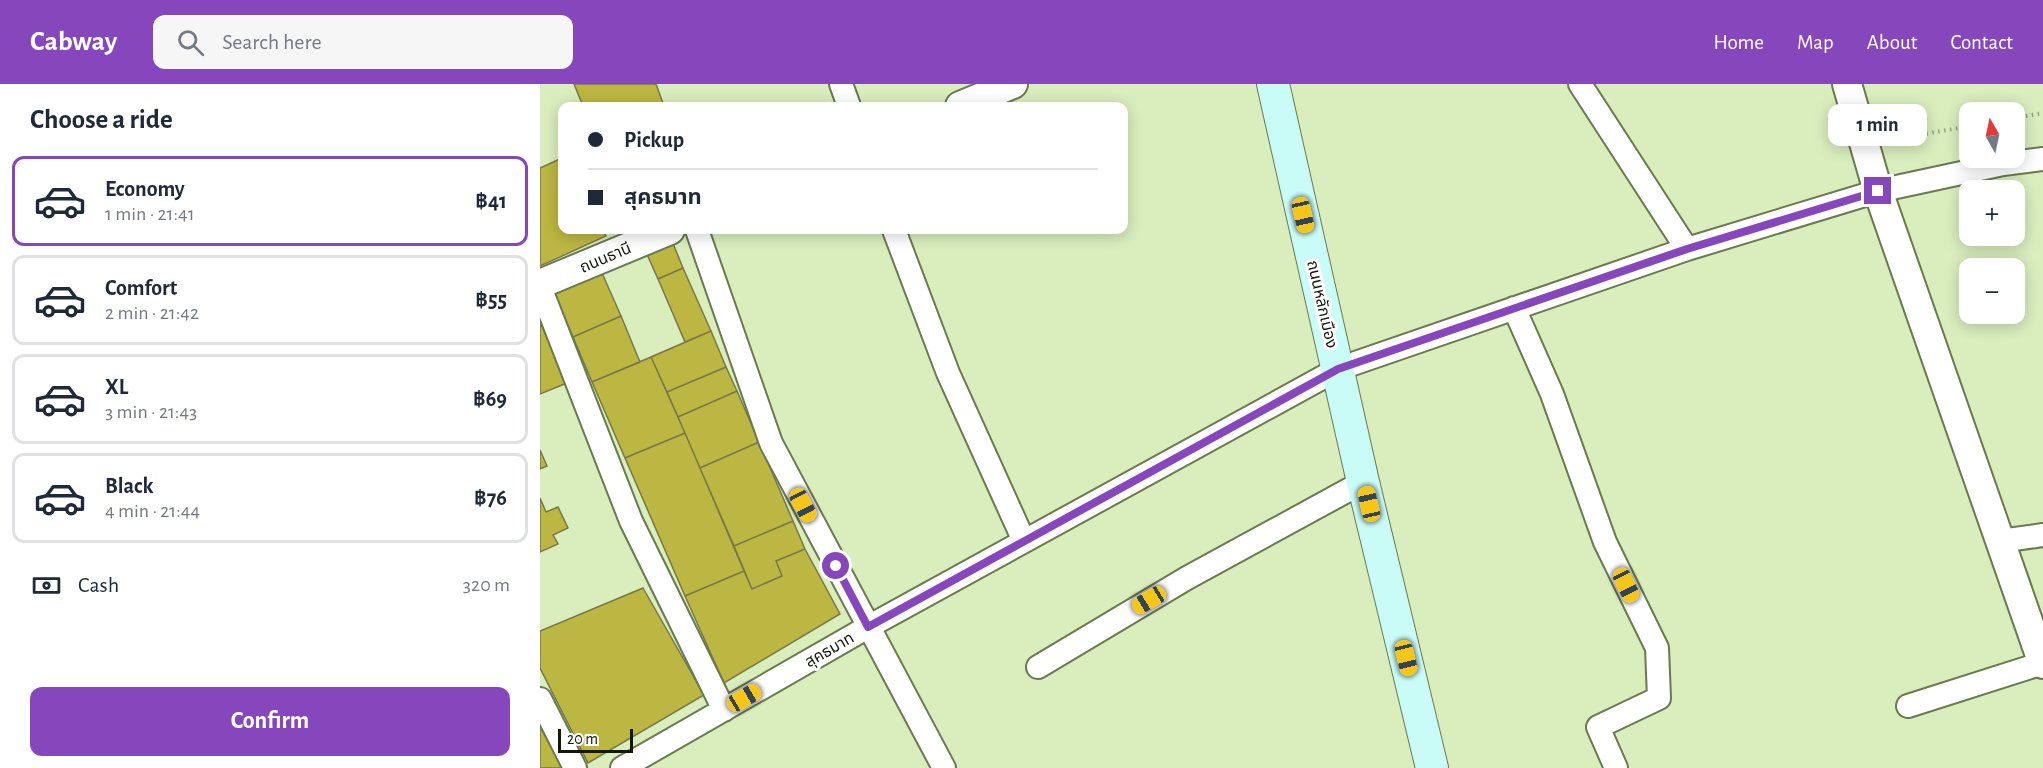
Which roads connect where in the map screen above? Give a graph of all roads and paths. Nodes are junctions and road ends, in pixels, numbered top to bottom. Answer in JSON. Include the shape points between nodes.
{"nodes":[{"id":1,"x":841,"y":84,"type":"edge"},
{"id":2,"x":1013,"y":84,"type":"edge"},
{"id":3,"x":1273,"y":84,"type":"edge"},
{"id":4,"x":1580,"y":84,"type":"edge"},
{"id":5,"x":1847,"y":84,"type":"edge"},
{"id":6,"x":848,"y":102,"type":"edge"},
{"id":7,"x":970,"y":102,"type":"edge"},
{"id":8,"x":2043,"y":113,"type":"edge"},
{"id":9,"x":2025,"y":116,"type":"edge"},
{"id":10,"x":1883,"y":126,"type":"dead end"},
{"id":11,"x":1959,"y":128,"type":"edge"},
{"id":12,"x":2043,"y":159,"type":"edge"},
{"id":13,"x":1878,"y":191,"type":"junction"},
{"id":14,"x":661,"y":234,"type":"edge"},
{"id":15,"x":699,"y":234,"type":"edge"},
{"id":16,"x":896,"y":234,"type":"edge"},
{"id":17,"x":1687,"y":249,"type":"junction"},
{"id":18,"x":540,"y":286,"type":"edge"},
{"id":19,"x":1514,"y":308,"type":"junction"},
{"id":20,"x":1338,"y":369,"type":"junction"},
{"id":21,"x":1363,"y":483,"type":"junction"},
{"id":22,"x":2043,"y":535,"type":"edge"},
{"id":23,"x":1024,"y":541,"type":"junction"},
{"id":24,"x":2000,"y":541,"type":"junction"},
{"id":25,"x":868,"y":627,"type":"junction"},
{"id":26,"x":2043,"y":664,"type":"edge"},
{"id":27,"x":1038,"y":667,"type":"dead end"},
{"id":28,"x":540,"y":699,"type":"edge"},
{"id":29,"x":1908,"y":706,"type":"dead end"},
{"id":30,"x":724,"y":710,"type":"junction"},
{"id":31,"x":575,"y":768,"type":"edge"},
{"id":32,"x":622,"y":768,"type":"edge"},
{"id":33,"x":944,"y":768,"type":"edge"},
{"id":34,"x":1432,"y":768,"type":"edge"},
{"id":35,"x":1616,"y":768,"type":"edge"}],
"edges":[{"from":1,"to":6,"type":"street"},
{"from":2,"to":7,"type":"street"},
{"from":3,"to":20,"type":"main road","name":"ถนนหลักเมือง"},
{"from":4,"to":17,"type":"street"},
{"from":5,"to":13,"type":"street"},
{"from":8,"to":9,"type":"path"},
{"from":10,"to":11,"type":"path","via":[[1913,136]]},
{"from":12,"to":13,"type":"street","name":"สุคธมาท"},
{"from":13,"to":17,"type":"street","name":"สุคธมาท"},
{"from":13,"to":24,"type":"street"},
{"from":14,"to":18,"type":"street","name":"ถนนธานี"},
{"from":15,"to":25,"type":"street","via":[[771,443]]},
{"from":16,"to":23,"type":"street","via":[[948,373]]},
{"from":17,"to":19,"type":"street","name":"สุคธมาท"},
{"from":18,"to":30,"type":"street","via":[[631,521]]},
{"from":19,"to":20,"type":"street","name":"สุคธมาท"},
{"from":19,"to":35,"type":"street","via":[[1552,394],[1605,542],[1657,648],[1659,698],[1598,727]]},
{"from":20,"to":21,"type":"main road","name":"ถนนหลักเมือง"},
{"from":20,"to":23,"type":"street","name":"สุคธมาท"},
{"from":21,"to":27,"type":"street","via":[[1187,578]]},
{"from":21,"to":34,"type":"main road","name":"ถนนหลักเมือง"},
{"from":22,"to":24,"type":"street"},
{"from":23,"to":25,"type":"street","name":"สุคธมาท"},
{"from":24,"to":26,"type":"street"},
{"from":25,"to":30,"type":"street","name":"สุคธมาท"},
{"from":25,"to":33,"type":"street"},
{"from":26,"to":29,"type":"street"},
{"from":28,"to":31,"type":"street"},
{"from":30,"to":32,"type":"street","name":"สุคธมาท"}]}
